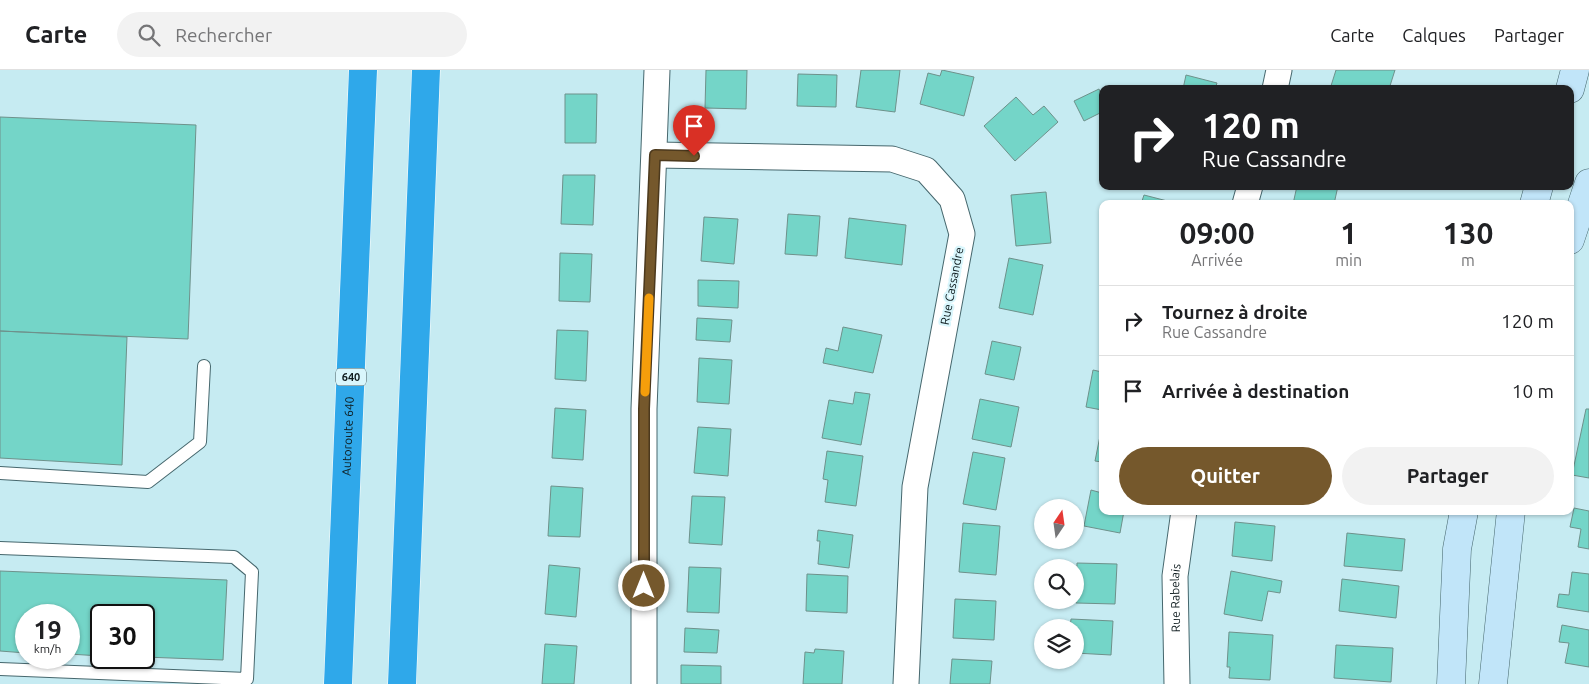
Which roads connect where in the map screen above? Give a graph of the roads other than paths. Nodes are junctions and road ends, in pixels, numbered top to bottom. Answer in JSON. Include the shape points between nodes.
{"nodes":[{"id":1,"x":363,"y":70,"type":"edge"},
{"id":2,"x":426,"y":70,"type":"edge"},
{"id":3,"x":657,"y":70,"type":"edge"},
{"id":4,"x":1280,"y":70,"type":"edge"},
{"id":5,"x":1576,"y":70,"type":"edge"},
{"id":6,"x":1276,"y":85,"type":"edge"},
{"id":7,"x":1571,"y":85,"type":"edge"},
{"id":8,"x":655,"y":155,"type":"junction"},
{"id":9,"x":1589,"y":183,"type":"edge"},
{"id":10,"x":1574,"y":228,"type":"edge"},
{"id":11,"x":204,"y":366,"type":"dead end"},
{"id":12,"x":0,"y":473,"type":"edge"},
{"id":13,"x":1183,"y":515,"type":"edge"},
{"id":14,"x":1463,"y":515,"type":"edge"},
{"id":15,"x":1511,"y":515,"type":"edge"},
{"id":16,"x":0,"y":548,"type":"edge"},
{"id":17,"x":0,"y":669,"type":"edge"},
{"id":18,"x":338,"y":684,"type":"edge"},
{"id":19,"x":402,"y":684,"type":"edge"},
{"id":20,"x":644,"y":684,"type":"edge"},
{"id":21,"x":906,"y":684,"type":"edge"},
{"id":22,"x":1177,"y":684,"type":"edge"},
{"id":23,"x":1451,"y":684,"type":"edge"},
{"id":24,"x":1492,"y":684,"type":"edge"}],
"edges":[{"from":1,"to":18,"type":"highway","name":"Autoroute 640","number":"640"},
{"from":2,"to":19,"type":"highway"},
{"from":3,"to":8,"type":"street"},
{"from":4,"to":6,"type":"street"},
{"from":5,"to":7,"type":"street"},
{"from":8,"to":20,"type":"street","via":[[644,409]]},
{"from":8,"to":21,"type":"street","name":"Rue Cassandre","via":[[892,159],[926,170],[952,199],[962,234],[914,487]]},
{"from":9,"to":10,"type":"street"},
{"from":11,"to":12,"type":"lane","via":[[200,442],[148,482]]},
{"from":13,"to":22,"type":"street","name":"Rue Rabelais","via":[[1175,576]]},
{"from":14,"to":23,"type":"street","via":[[1457,549]]},
{"from":15,"to":24,"type":"street"},
{"from":16,"to":17,"type":"lane","via":[[234,557],[252,572],[247,679]]}]}
